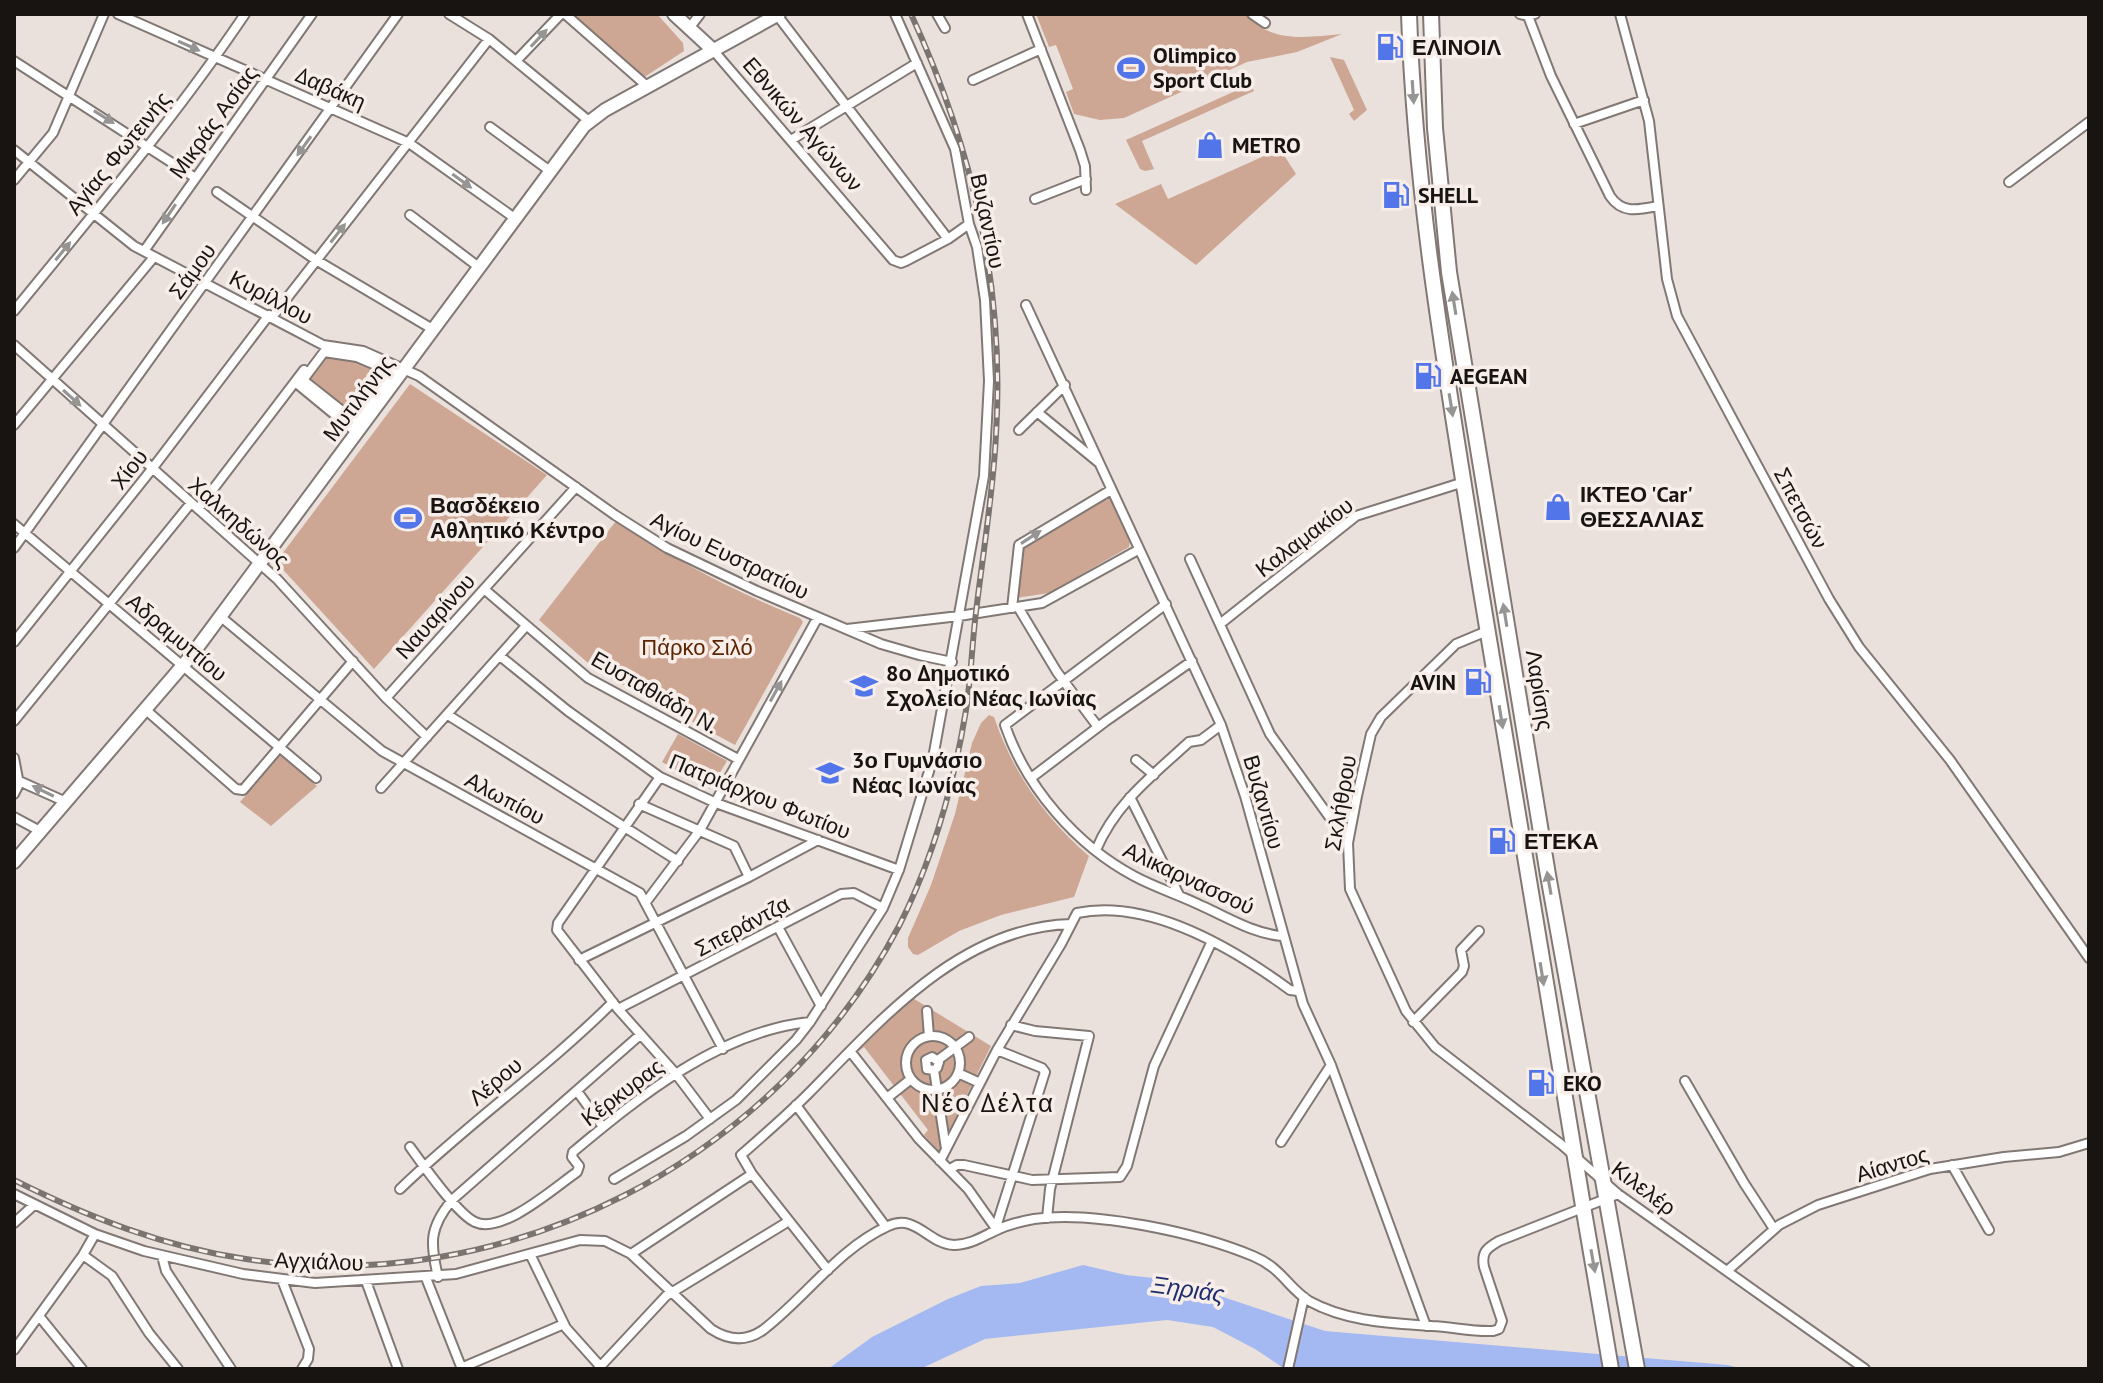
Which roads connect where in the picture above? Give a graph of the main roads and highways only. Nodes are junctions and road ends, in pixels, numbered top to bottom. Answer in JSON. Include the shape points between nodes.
{"nodes":[{"id":1,"x":1409,"y":14,"type":"edge"},
{"id":2,"x":1431,"y":14,"type":"edge"},
{"id":3,"x":1611,"y":1369,"type":"edge"},
{"id":4,"x":1637,"y":1369,"type":"edge"}],
"edges":[{"from":1,"to":3,"type":"main road","name":"Λαρίσης","one_way":true,"via":[[1420,189],[1442,350]]},
{"from":4,"to":2,"type":"main road","name":"Λαρίσης","one_way":true,"via":[[1612,1196],[1603,1180],[1550,887],[1449,272]]}]}
